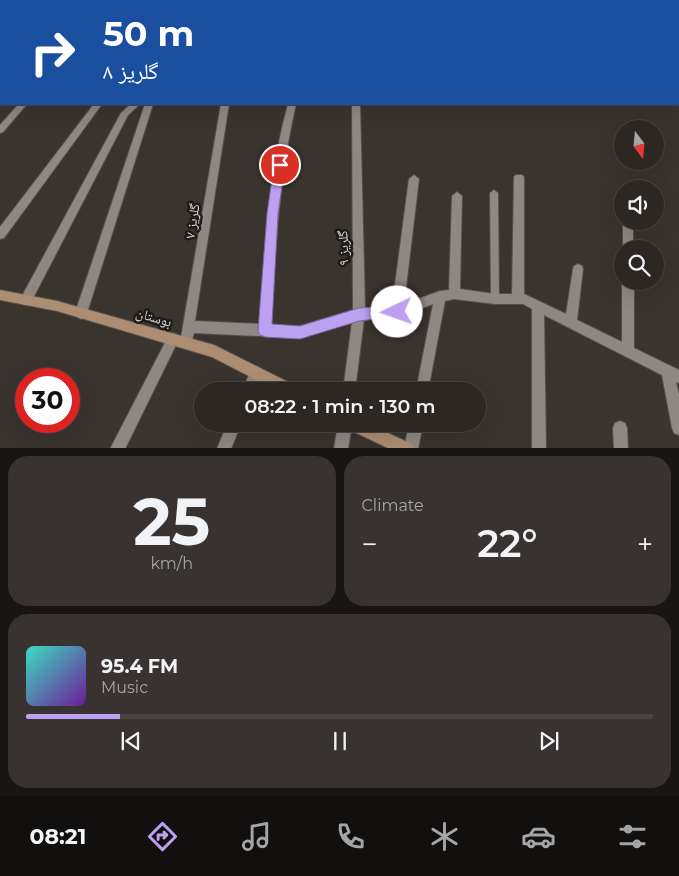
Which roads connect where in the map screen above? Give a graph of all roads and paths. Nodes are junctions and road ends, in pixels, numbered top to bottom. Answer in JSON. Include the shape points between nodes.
{"nodes":[{"id":1,"x":21,"y":105,"type":"edge"},
{"id":2,"x":97,"y":105,"type":"edge"},
{"id":3,"x":135,"y":105,"type":"edge"},
{"id":4,"x":149,"y":105,"type":"edge"},
{"id":5,"x":225,"y":105,"type":"edge"},
{"id":6,"x":292,"y":105,"type":"edge"},
{"id":7,"x":356,"y":105,"type":"edge"},
{"id":8,"x":0,"y":130,"type":"edge"},
{"id":9,"x":519,"y":176,"type":"dead end"},
{"id":10,"x":414,"y":179,"type":"dead end"},
{"id":11,"x":494,"y":193,"type":"dead end"},
{"id":12,"x":457,"y":196,"type":"dead end"},
{"id":13,"x":0,"y":235,"type":"edge"},
{"id":14,"x":578,"y":269,"type":"dead end"},
{"id":15,"x":628,"y":290,"type":"edge"},
{"id":16,"x":454,"y":294,"type":"junction"},
{"id":17,"x":0,"y":295,"type":"edge"},
{"id":18,"x":440,"y":296,"type":"junction"},
{"id":19,"x":495,"y":299,"type":"junction"},
{"id":20,"x":518,"y":299,"type":"junction"},
{"id":21,"x":26,"y":300,"type":"junction"},
{"id":22,"x":538,"y":306,"type":"junction"},
{"id":23,"x":397,"y":312,"type":"junction"},
{"id":24,"x":81,"y":313,"type":"junction"},
{"id":25,"x":359,"y":314,"type":"junction"},
{"id":26,"x":571,"y":323,"type":"junction"},
{"id":27,"x":189,"y":327,"type":"junction"},
{"id":28,"x":265,"y":331,"type":"junction"},
{"id":29,"x":180,"y":341,"type":"junction"},
{"id":30,"x":628,"y":351,"type":"junction"},
{"id":31,"x":256,"y":372,"type":"junction"},
{"id":32,"x":674,"y":374,"type":"edge"},
{"id":33,"x":252,"y":382,"type":"edge"},
{"id":34,"x":274,"y":382,"type":"edge"},
{"id":35,"x":350,"y":382,"type":"edge"},
{"id":36,"x":424,"y":382,"type":"edge"},
{"id":37,"x":620,"y":428,"type":"dead end"},
{"id":38,"x":679,"y":428,"type":"edge"},
{"id":39,"x":231,"y":432,"type":"edge"},
{"id":40,"x":344,"y":432,"type":"edge"},
{"id":41,"x":371,"y":432,"type":"edge"},
{"id":42,"x":414,"y":432,"type":"edge"},
{"id":43,"x":117,"y":448,"type":"edge"},
{"id":44,"x":224,"y":448,"type":"edge"},
{"id":45,"x":341,"y":448,"type":"edge"},
{"id":46,"x":407,"y":448,"type":"edge"},
{"id":47,"x":411,"y":448,"type":"edge"},
{"id":48,"x":539,"y":448,"type":"edge"},
{"id":49,"x":621,"y":448,"type":"edge"}],
"edges":[{"from":1,"to":8,"type":"street"},
{"from":2,"to":13,"type":"street"},
{"from":3,"to":21,"type":"street","via":[[125,113]]},
{"from":4,"to":24,"type":"street"},
{"from":5,"to":27,"type":"street","name":"گلریز ۷"},
{"from":6,"to":28,"type":"street","via":[[284,132],[272,214]]},
{"from":7,"to":25,"type":"street","name":"گلریز ۹"},
{"from":9,"to":20,"type":"street"},
{"from":10,"to":23,"type":"street"},
{"from":11,"to":19,"type":"lane"},
{"from":12,"to":16,"type":"street"},
{"from":14,"to":26,"type":"street"},
{"from":15,"to":30,"type":"street"},
{"from":16,"to":18,"type":"street"},
{"from":16,"to":19,"type":"street"},
{"from":17,"to":21,"type":"street","name":"بوستان"},
{"from":18,"to":23,"type":"street"},
{"from":18,"to":36,"type":"street"},
{"from":19,"to":20,"type":"street"},
{"from":20,"to":22,"type":"street"},
{"from":21,"to":24,"type":"street","name":"بوستان"},
{"from":22,"to":26,"type":"street"},
{"from":22,"to":48,"type":"street"},
{"from":23,"to":25,"type":"street"},
{"from":24,"to":29,"type":"street","name":"بوستان"},
{"from":25,"to":28,"type":"street","via":[[300,332]]},
{"from":25,"to":35,"type":"street","name":"گلریز ۹"},
{"from":26,"to":30,"type":"street"},
{"from":27,"to":28,"type":"street"},
{"from":27,"to":29,"type":"street","name":"گلریز ۷"},
{"from":29,"to":31,"type":"street","name":"بوستان","via":[[214,351]]},
{"from":29,"to":43,"type":"street","name":"گلریز ۷"},
{"from":30,"to":32,"type":"street"},
{"from":31,"to":33,"type":"street"},
{"from":31,"to":34,"type":"street","name":"بوستان"},
{"from":32,"to":38,"type":"street"},
{"from":37,"to":49,"type":"street"},
{"from":39,"to":44,"type":"street"},
{"from":40,"to":45,"type":"street"},
{"from":41,"to":46,"type":"street"},
{"from":42,"to":47,"type":"street"}]}
